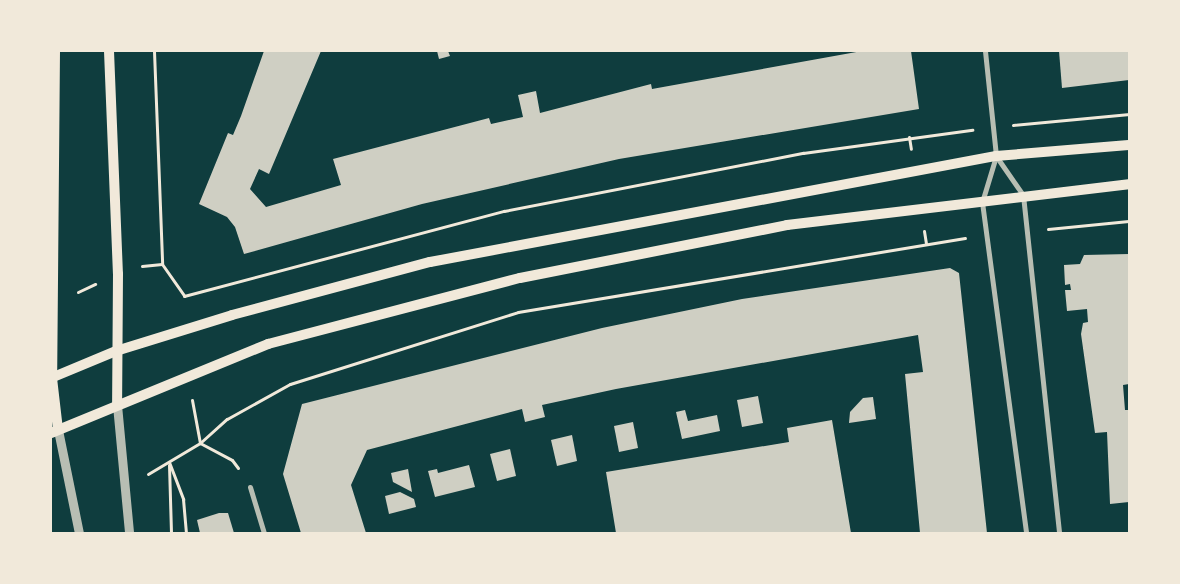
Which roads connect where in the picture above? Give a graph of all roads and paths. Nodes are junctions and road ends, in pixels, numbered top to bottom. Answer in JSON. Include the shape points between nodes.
{"nodes":[{"id":1,"x":55,"y":51,"type":"edge"},
{"id":2,"x":109,"y":51,"type":"edge"},
{"id":3,"x":154,"y":51,"type":"edge"},
{"id":4,"x":985,"y":51,"type":"edge"},
{"id":5,"x":1129,"y":114,"type":"edge"},
{"id":6,"x":993,"y":127,"type":"junction"},
{"id":7,"x":1129,"y":145,"type":"edge"},
{"id":8,"x":996,"y":156,"type":"junction"},
{"id":9,"x":1129,"y":184,"type":"edge"},
{"id":10,"x":1023,"y":195,"type":"junction"},
{"id":11,"x":982,"y":202,"type":"junction"},
{"id":12,"x":1129,"y":221,"type":"edge"},
{"id":13,"x":1028,"y":231,"type":"junction"},
{"id":14,"x":987,"y":236,"type":"junction"},
{"id":15,"x":162,"y":264,"type":"dead end"},
{"id":16,"x":184,"y":296,"type":"dead end"},
{"id":17,"x":116,"y":351,"type":"junction"},
{"id":18,"x":52,"y":378,"type":"edge"},
{"id":19,"x":117,"y":405,"type":"junction"},
{"id":20,"x":54,"y":432,"type":"edge"},
{"id":21,"x":200,"y":443,"type":"junction"},
{"id":22,"x":169,"y":462,"type":"junction"},
{"id":23,"x":250,"y":487,"type":"joint"},
{"id":24,"x":79,"y":533,"type":"edge"},
{"id":25,"x":129,"y":533,"type":"edge"},
{"id":26,"x":171,"y":533,"type":"edge"},
{"id":27,"x":186,"y":533,"type":"edge"},
{"id":28,"x":264,"y":533,"type":"edge"},
{"id":29,"x":1026,"y":533,"type":"edge"},
{"id":30,"x":1058,"y":533,"type":"edge"}],
"edges":[{"from":1,"to":18,"type":"main road"},
{"from":2,"to":17,"type":"main road","via":[[118,274]]},
{"from":3,"to":15,"type":"path"},
{"from":4,"to":6,"type":"street"},
{"from":5,"to":6,"type":"path"},
{"from":6,"to":8,"type":"street"},
{"from":6,"to":16,"type":"path","via":[[803,153],[598,191],[397,238]]},
{"from":7,"to":8,"type":"main road"},
{"from":8,"to":10,"type":"street"},
{"from":8,"to":11,"type":"street"},
{"from":8,"to":17,"type":"main road","via":[[430,262]]},
{"from":9,"to":10,"type":"main road"},
{"from":10,"to":11,"type":"main road"},
{"from":10,"to":13,"type":"street"},
{"from":11,"to":14,"type":"street"},
{"from":11,"to":19,"type":"main road","via":[[787,226],[520,278],[268,344]]},
{"from":12,"to":13,"type":"path"},
{"from":13,"to":30,"type":"street"},
{"from":14,"to":21,"type":"path","via":[[518,312],[290,384],[227,419]]},
{"from":14,"to":29,"type":"street"},
{"from":17,"to":18,"type":"main road"},
{"from":17,"to":19,"type":"main road"},
{"from":18,"to":20,"type":"main road"},
{"from":19,"to":20,"type":"main road"},
{"from":19,"to":25,"type":"street"},
{"from":20,"to":24,"type":"street"},
{"from":21,"to":22,"type":"path"},
{"from":21,"to":23,"type":"path","via":[[232,460]]},
{"from":22,"to":26,"type":"path"},
{"from":22,"to":27,"type":"path","via":[[184,499]]},
{"from":23,"to":28,"type":"street"}]}
